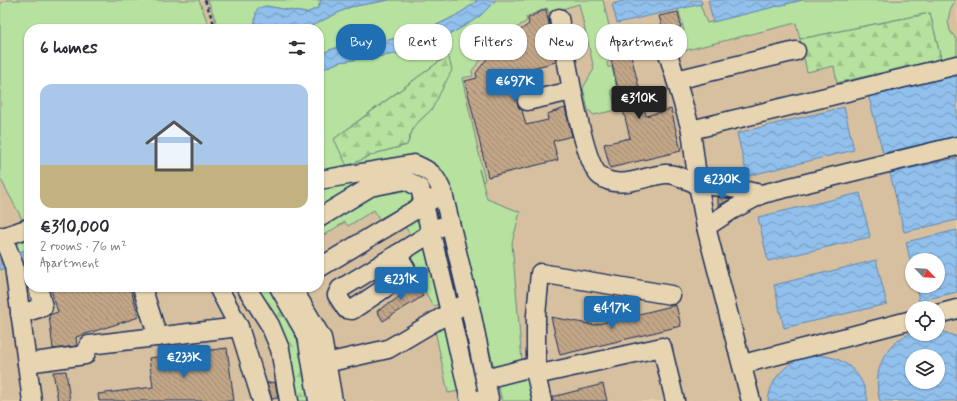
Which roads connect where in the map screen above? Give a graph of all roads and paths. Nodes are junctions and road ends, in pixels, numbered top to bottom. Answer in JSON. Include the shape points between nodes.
{"nodes":[{"id":1,"x":204,"y":0,"type":"edge"},
{"id":2,"x":559,"y":18,"type":"dead end"},
{"id":3,"x":214,"y":24,"type":"edge"},
{"id":4,"x":796,"y":51,"type":"dead end"},
{"id":5,"x":670,"y":60,"type":"edge"},
{"id":6,"x":957,"y":65,"type":"edge"},
{"id":7,"x":676,"y":80,"type":"junction"},
{"id":8,"x":572,"y":91,"type":"junction"},
{"id":9,"x":527,"y":101,"type":"dead end"},
{"id":10,"x":691,"y":130,"type":"junction"},
{"id":11,"x":957,"y":146,"type":"edge"},
{"id":12,"x":324,"y":179,"type":"edge"},
{"id":13,"x":698,"y":184,"type":"junction"},
{"id":14,"x":443,"y":194,"type":"junction"},
{"id":15,"x":762,"y":194,"type":"junction"},
{"id":16,"x":424,"y":204,"type":"junction"},
{"id":17,"x":324,"y":215,"type":"edge"},
{"id":18,"x":449,"y":221,"type":"junction"},
{"id":19,"x":706,"y":227,"type":"junction"},
{"id":20,"x":24,"y":232,"type":"edge"},
{"id":21,"x":432,"y":233,"type":"junction"},
{"id":22,"x":6,"y":248,"type":"edge"},
{"id":23,"x":397,"y":254,"type":"dead end"},
{"id":24,"x":324,"y":265,"type":"edge"},
{"id":25,"x":39,"y":292,"type":"edge"},
{"id":26,"x":144,"y":292,"type":"edge"},
{"id":27,"x":221,"y":292,"type":"edge"},
{"id":28,"x":249,"y":292,"type":"edge"},
{"id":29,"x":283,"y":292,"type":"edge"},
{"id":30,"x":296,"y":292,"type":"edge"},
{"id":31,"x":671,"y":295,"type":"dead end"},
{"id":32,"x":469,"y":302,"type":"junction"},
{"id":33,"x":957,"y":309,"type":"edge"},
{"id":34,"x":450,"y":312,"type":"junction"},
{"id":35,"x":945,"y":312,"type":"edge"},
{"id":36,"x":20,"y":314,"type":"junction"},
{"id":37,"x":905,"y":322,"type":"edge"},
{"id":38,"x":239,"y":327,"type":"junction"},
{"id":39,"x":158,"y":337,"type":"junction"},
{"id":40,"x":27,"y":363,"type":"junction"},
{"id":41,"x":326,"y":363,"type":"junction"},
{"id":42,"x":743,"y":364,"type":"junction"},
{"id":43,"x":536,"y":370,"type":"junction"},
{"id":44,"x":485,"y":379,"type":"junction"},
{"id":45,"x":481,"y":400,"type":"edge"},
{"id":46,"x":32,"y":401,"type":"edge"},
{"id":47,"x":262,"y":401,"type":"edge"},
{"id":48,"x":289,"y":401,"type":"edge"},
{"id":49,"x":318,"y":401,"type":"edge"},
{"id":50,"x":333,"y":401,"type":"edge"},
{"id":51,"x":542,"y":401,"type":"edge"},
{"id":52,"x":675,"y":401,"type":"edge"},
{"id":53,"x":751,"y":401,"type":"edge"}],
"edges":[{"from":1,"to":3,"type":"path"},
{"from":2,"to":8,"type":"street"},
{"from":4,"to":7,"type":"street"},
{"from":5,"to":7,"type":"street"},
{"from":6,"to":10,"type":"street"},
{"from":7,"to":10,"type":"street"},
{"from":8,"to":9,"type":"street"},
{"from":8,"to":13,"type":"street","via":[[593,167],[599,176],[613,182],[624,183],[665,174],[679,175]]},
{"from":10,"to":13,"type":"street"},
{"from":11,"to":15,"type":"street"},
{"from":12,"to":14,"type":"street","via":[[414,164],[427,169],[436,178]]},
{"from":13,"to":15,"type":"street"},
{"from":13,"to":19,"type":"street"},
{"from":14,"to":16,"type":"street"},
{"from":14,"to":18,"type":"street"},
{"from":15,"to":19,"type":"street"},
{"from":16,"to":17,"type":"street","via":[[420,188],[406,180],[370,187]]},
{"from":16,"to":21,"type":"street"},
{"from":16,"to":24,"type":"street"},
{"from":18,"to":21,"type":"street"},
{"from":18,"to":32,"type":"street"},
{"from":19,"to":42,"type":"street"},
{"from":20,"to":22,"type":"street"},
{"from":21,"to":23,"type":"street"},
{"from":21,"to":34,"type":"street"},
{"from":22,"to":36,"type":"street"},
{"from":25,"to":36,"type":"street","via":[[43,307]]},
{"from":26,"to":39,"type":"street"},
{"from":27,"to":38,"type":"street"},
{"from":28,"to":48,"type":"street","via":[[270,324],[280,349]]},
{"from":29,"to":49,"type":"street","via":[[307,336]]},
{"from":30,"to":41,"type":"street","via":[[322,338]]},
{"from":31,"to":43,"type":"street","via":[[540,273],[536,315]]},
{"from":32,"to":34,"type":"street"},
{"from":32,"to":44,"type":"street"},
{"from":33,"to":35,"type":"street"},
{"from":34,"to":41,"type":"street","via":[[388,349]]},
{"from":34,"to":45,"type":"street"},
{"from":36,"to":40,"type":"street"},
{"from":37,"to":42,"type":"street"},
{"from":38,"to":39,"type":"street"},
{"from":38,"to":47,"type":"street"},
{"from":39,"to":40,"type":"street","via":[[89,345],[85,355]]},
{"from":40,"to":46,"type":"street"},
{"from":41,"to":50,"type":"street"},
{"from":42,"to":53,"type":"street"},
{"from":43,"to":44,"type":"street"},
{"from":43,"to":51,"type":"street"},
{"from":43,"to":52,"type":"street","via":[[662,346]]},
{"from":44,"to":45,"type":"street"}]}
